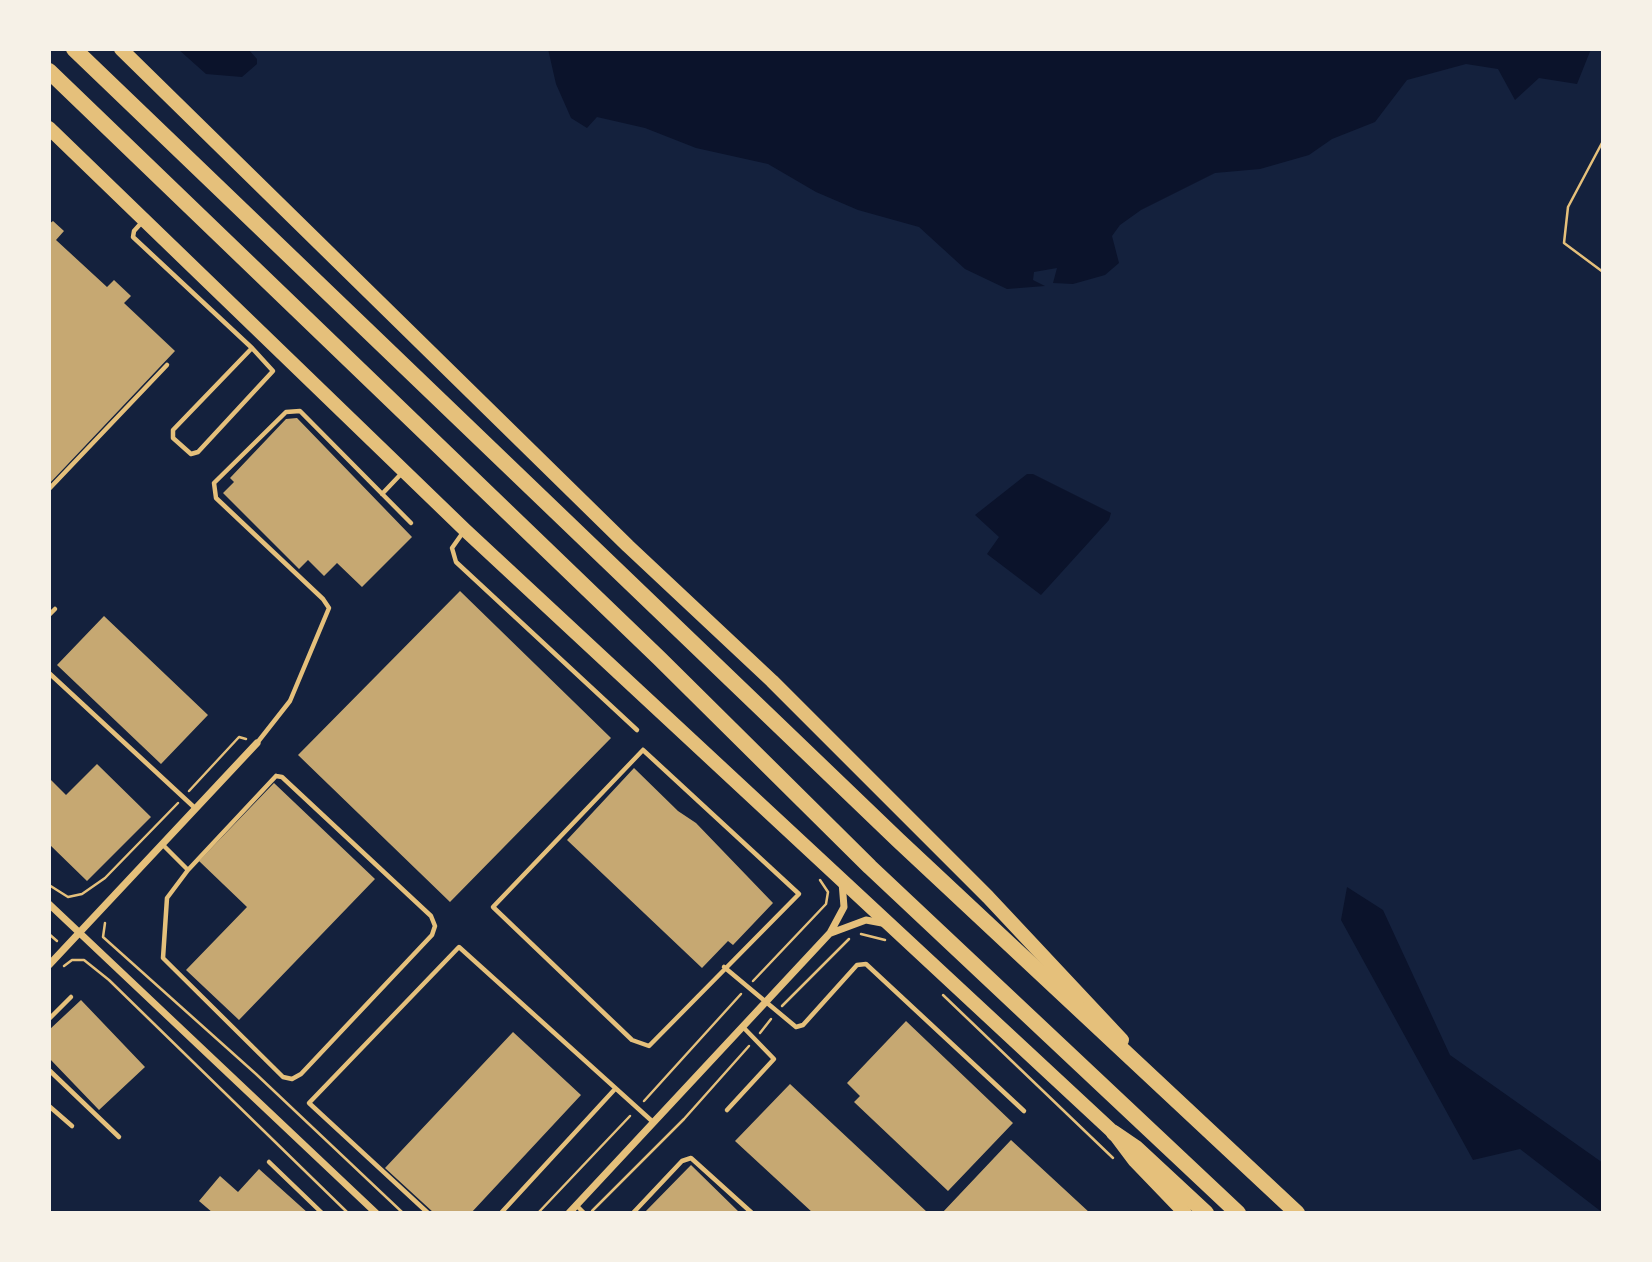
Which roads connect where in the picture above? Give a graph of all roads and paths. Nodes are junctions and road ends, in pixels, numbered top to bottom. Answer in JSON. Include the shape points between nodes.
{"nodes":[{"id":1,"x":74,"y":49,"type":"edge"},
{"id":2,"x":121,"y":49,"type":"edge"},
{"id":3,"x":49,"y":71,"type":"edge"},
{"id":4,"x":49,"y":128,"type":"edge"},
{"id":5,"x":1603,"y":141,"type":"edge"},
{"id":6,"x":144,"y":220,"type":"junction"},
{"id":7,"x":1603,"y":272,"type":"edge"},
{"id":8,"x":251,"y":348,"type":"junction"},
{"id":9,"x":167,"y":365,"type":"dead end"},
{"id":10,"x":404,"y":471,"type":"junction"},
{"id":11,"x":49,"y":489,"type":"edge"},
{"id":12,"x":382,"y":494,"type":"junction"},
{"id":13,"x":411,"y":523,"type":"dead end"},
{"id":14,"x":465,"y":530,"type":"junction"},
{"id":15,"x":55,"y":608,"type":"dead end"},
{"id":16,"x":49,"y":615,"type":"edge"},
{"id":17,"x":49,"y":673,"type":"edge"},
{"id":18,"x":637,"y":730,"type":"dead end"},
{"id":19,"x":257,"y":743,"type":"junction"},
{"id":20,"x":183,"y":797,"type":"junction"},
{"id":21,"x":196,"y":809,"type":"junction"},
{"id":22,"x":162,"y":845,"type":"junction"},
{"id":23,"x":817,"y":857,"type":"junction"},
{"id":24,"x":188,"y":870,"type":"junction"},
{"id":25,"x":842,"y":881,"type":"junction"},
{"id":26,"x":49,"y":885,"type":"edge"},
{"id":27,"x":49,"y":904,"type":"edge"},
{"id":28,"x":106,"y":920,"type":"dead end"},
{"id":29,"x":887,"y":925,"type":"junction"},
{"id":30,"x":830,"y":933,"type":"junction"},
{"id":31,"x":79,"y":934,"type":"junction"},
{"id":32,"x":894,"y":949,"type":"dead end"},
{"id":33,"x":72,"y":960,"type":"dead end"},
{"id":34,"x":49,"y":965,"type":"edge"},
{"id":35,"x":724,"y":967,"type":"junction"},
{"id":36,"x":934,"y":986,"type":"dead end"},
{"id":37,"x":748,"y":987,"type":"junction"},
{"id":38,"x":71,"y":997,"type":"dead end"},
{"id":39,"x":765,"y":1002,"type":"junction"},
{"id":40,"x":777,"y":1012,"type":"junction"},
{"id":41,"x":49,"y":1019,"type":"edge"},
{"id":42,"x":742,"y":1027,"type":"junction"},
{"id":43,"x":755,"y":1039,"type":"junction"},
{"id":44,"x":49,"y":1070,"type":"edge"},
{"id":45,"x":615,"y":1089,"type":"junction"},
{"id":46,"x":49,"y":1107,"type":"edge"},
{"id":47,"x":637,"y":1108,"type":"junction"},
{"id":48,"x":727,"y":1111,"type":"dead end"},
{"id":49,"x":1024,"y":1111,"type":"dead end"},
{"id":50,"x":1197,"y":1120,"type":"junction"},
{"id":51,"x":654,"y":1122,"type":"junction"},
{"id":52,"x":72,"y":1126,"type":"dead end"},
{"id":53,"x":1114,"y":1133,"type":"junction"},
{"id":54,"x":119,"y":1136,"type":"dead end"},
{"id":55,"x":269,"y":1162,"type":"dead end"},
{"id":56,"x":1122,"y":1166,"type":"dead end"},
{"id":57,"x":576,"y":1205,"type":"junction"},
{"id":58,"x":323,"y":1213,"type":"edge"},
{"id":59,"x":348,"y":1213,"type":"edge"},
{"id":60,"x":376,"y":1213,"type":"edge"},
{"id":61,"x":403,"y":1213,"type":"edge"},
{"id":62,"x":428,"y":1213,"type":"edge"},
{"id":63,"x":501,"y":1213,"type":"edge"},
{"id":64,"x":538,"y":1213,"type":"edge"},
{"id":65,"x":569,"y":1213,"type":"edge"},
{"id":66,"x":587,"y":1213,"type":"edge"},
{"id":67,"x":633,"y":1213,"type":"edge"},
{"id":68,"x":752,"y":1213,"type":"edge"},
{"id":69,"x":1185,"y":1213,"type":"edge"},
{"id":70,"x":1206,"y":1213,"type":"edge"},
{"id":71,"x":1238,"y":1213,"type":"edge"},
{"id":72,"x":1297,"y":1213,"type":"edge"}],
"edges":[{"from":1,"to":50,"type":"highway"},
{"from":2,"to":50,"type":"main road","via":[[772,681],[988,897]]},
{"from":3,"to":71,"type":"highway","via":[[870,867]]},
{"from":4,"to":6,"type":"main road"},
{"from":5,"to":7,"type":"path","via":[[1568,207],[1564,243]]},
{"from":6,"to":8,"type":"lane","via":[[132,237]]},
{"from":6,"to":10,"type":"main road"},
{"from":8,"to":8,"type":"lane","via":[[272,367],[271,376],[191,454],[173,438],[173,430]]},
{"from":9,"to":11,"type":"lane"},
{"from":10,"to":12,"type":"lane"},
{"from":10,"to":14,"type":"main road"},
{"from":12,"to":13,"type":"lane"},
{"from":12,"to":19,"type":"lane","via":[[294,410],[286,412],[214,483],[216,498],[330,608],[290,701]]},
{"from":14,"to":18,"type":"lane","via":[[452,548],[456,562]]},
{"from":14,"to":23,"type":"main road"},
{"from":15,"to":16,"type":"lane"},
{"from":17,"to":20,"type":"lane"},
{"from":19,"to":20,"type":"path","via":[[239,737]]},
{"from":19,"to":21,"type":"street"},
{"from":20,"to":21,"type":"lane"},
{"from":20,"to":26,"type":"path","via":[[105,878],[82,894],[68,897]]},
{"from":21,"to":22,"type":"street"},
{"from":22,"to":24,"type":"lane"},
{"from":22,"to":31,"type":"street"},
{"from":23,"to":25,"type":"main road"},
{"from":23,"to":37,"type":"path","via":[[807,870],[828,892],[826,904]]},
{"from":24,"to":24,"type":"lane","via":[[270,779],[282,777],[431,916],[434,931],[301,1074],[287,1078],[164,963],[165,903]]},
{"from":25,"to":29,"type":"main road"},
{"from":25,"to":30,"type":"street","via":[[844,907]]},
{"from":27,"to":31,"type":"street"},
{"from":28,"to":61,"type":"path","via":[[103,937]]},
{"from":29,"to":30,"type":"street","via":[[866,920]]},
{"from":29,"to":53,"type":"main road"},
{"from":30,"to":39,"type":"street"},
{"from":31,"to":34,"type":"street"},
{"from":31,"to":60,"type":"street"},
{"from":32,"to":40,"type":"path","via":[[870,934],[852,936]]},
{"from":33,"to":59,"type":"path","via":[[84,960],[109,980]]},
{"from":35,"to":35,"type":"lane","via":[[649,1046],[632,1040],[493,907],[643,750],[799,894]]},
{"from":35,"to":37,"type":"lane"},
{"from":36,"to":56,"type":"path"},
{"from":37,"to":39,"type":"lane"},
{"from":37,"to":47,"type":"path"},
{"from":38,"to":41,"type":"lane"},
{"from":39,"to":40,"type":"lane"},
{"from":39,"to":42,"type":"street"},
{"from":40,"to":43,"type":"path"},
{"from":40,"to":49,"type":"lane","via":[[792,1025],[803,1025],[857,965],[866,964]]},
{"from":42,"to":43,"type":"lane"},
{"from":42,"to":51,"type":"street"},
{"from":43,"to":48,"type":"lane","via":[[773,1055],[773,1063]]},
{"from":43,"to":66,"type":"path","via":[[684,1119]]},
{"from":44,"to":54,"type":"lane"},
{"from":45,"to":47,"type":"lane"},
{"from":45,"to":62,"type":"lane","via":[[459,947],[309,1103]]},
{"from":45,"to":63,"type":"lane"},
{"from":46,"to":52,"type":"lane"},
{"from":47,"to":51,"type":"lane"},
{"from":47,"to":64,"type":"path"},
{"from":50,"to":72,"type":"highway"},
{"from":51,"to":57,"type":"street"},
{"from":53,"to":69,"type":"main road"},
{"from":53,"to":70,"type":"highway","via":[[1136,1147]]},
{"from":55,"to":58,"type":"lane"},
{"from":57,"to":65,"type":"street"},
{"from":57,"to":66,"type":"lane"},
{"from":67,"to":68,"type":"lane","via":[[682,1161],[691,1158]]}]}
